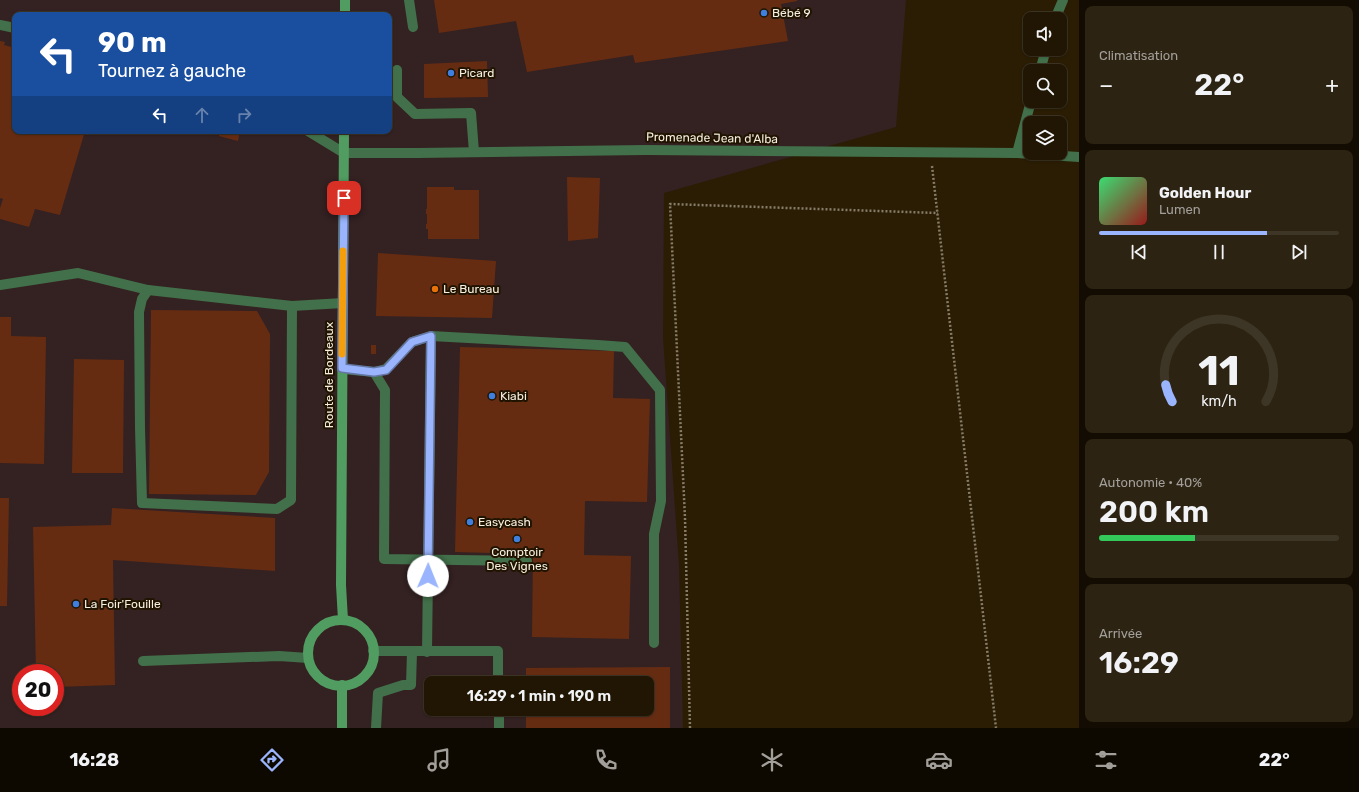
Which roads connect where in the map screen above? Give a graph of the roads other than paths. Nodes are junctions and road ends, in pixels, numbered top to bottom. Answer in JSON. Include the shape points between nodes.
{"nodes":[{"id":1,"x":345,"y":0,"type":"edge"},
{"id":2,"x":409,"y":0,"type":"edge"},
{"id":3,"x":1063,"y":0,"type":"edge"},
{"id":4,"x":345,"y":12,"type":"edge"},
{"id":5,"x":1058,"y":12,"type":"edge"},
{"id":6,"x":0,"y":25,"type":"edge"},
{"id":7,"x":12,"y":27,"type":"edge"},
{"id":8,"x":413,"y":27,"type":"dead end"},
{"id":9,"x":397,"y":70,"type":"dead end"},
{"id":10,"x":1029,"y":108,"type":"edge"},
{"id":11,"x":313,"y":134,"type":"edge"},
{"id":12,"x":344,"y":134,"type":"edge"},
{"id":13,"x":344,"y":152,"type":"junction"},
{"id":14,"x":474,"y":152,"type":"junction"},
{"id":15,"x":1017,"y":153,"type":"junction"},
{"id":16,"x":1079,"y":157,"type":"edge"},
{"id":17,"x":0,"y":284,"type":"edge"},
{"id":18,"x":148,"y":290,"type":"junction"},
{"id":19,"x":343,"y":303,"type":"junction"},
{"id":20,"x":292,"y":306,"type":"junction"},
{"id":21,"x":431,"y":336,"type":"junction"},
{"id":22,"x":342,"y":368,"type":"junction"},
{"id":23,"x":374,"y":372,"type":"junction"},
{"id":24,"x":428,"y":560,"type":"junction"},
{"id":25,"x":527,"y":561,"type":"dead end"},
{"id":26,"x":343,"y":620,"type":"junction"},
{"id":27,"x":654,"y":643,"type":"dead end"},
{"id":28,"x":373,"y":651,"type":"junction"},
{"id":29,"x":412,"y":652,"type":"junction"},
{"id":30,"x":427,"y":652,"type":"junction"},
{"id":31,"x":308,"y":658,"type":"junction"},
{"id":32,"x":143,"y":661,"type":"dead end"},
{"id":33,"x":498,"y":676,"type":"edge"},
{"id":34,"x":342,"y":685,"type":"junction"},
{"id":35,"x":499,"y":716,"type":"edge"},
{"id":36,"x":342,"y":728,"type":"edge"},
{"id":37,"x":376,"y":728,"type":"edge"},
{"id":38,"x":499,"y":728,"type":"edge"}],
"edges":[{"from":1,"to":4,"type":"main road"},
{"from":2,"to":8,"type":"lane"},
{"from":3,"to":5,"type":"lane"},
{"from":6,"to":7,"type":"lane"},
{"from":9,"to":14,"type":"lane","via":[[397,97],[415,114],[471,112]]},
{"from":10,"to":15,"type":"lane"},
{"from":11,"to":13,"type":"lane"},
{"from":12,"to":13,"type":"main road","name":"Route de Bordeaux"},
{"from":13,"to":14,"type":"lane","name":"Promenade Jean d'Alba"},
{"from":13,"to":19,"type":"main road","name":"Route de Bordeaux"},
{"from":14,"to":15,"type":"lane","name":"Promenade Jean d'Alba","via":[[646,150]]},
{"from":15,"to":16,"type":"lane","name":"Promenade Jean d'Alba"},
{"from":17,"to":18,"type":"lane","via":[[78,273]]},
{"from":18,"to":20,"type":"lane"},
{"from":18,"to":20,"type":"lane","via":[[142,299],[139,312],[142,503],[277,509],[291,500]]},
{"from":19,"to":20,"type":"lane"},
{"from":19,"to":22,"type":"main road","name":"Route de Bordeaux"},
{"from":21,"to":23,"type":"lane","via":[[412,342],[386,370]]},
{"from":21,"to":24,"type":"lane"},
{"from":21,"to":27,"type":"lane","via":[[625,347],[660,390],[661,501],[654,534]]},
{"from":22,"to":23,"type":"lane"},
{"from":22,"to":26,"type":"main road","name":"Route de Bordeaux"},
{"from":23,"to":24,"type":"lane","via":[[385,390],[384,559]]},
{"from":24,"to":25,"type":"lane"},
{"from":24,"to":30,"type":"lane"},
{"from":26,"to":28,"type":"main road","via":[[352,622],[367,633]]},
{"from":26,"to":31,"type":"main road","via":[[324,624],[316,631],[309,644]]},
{"from":28,"to":29,"type":"lane"},
{"from":28,"to":34,"type":"main road","via":[[368,671],[352,683]]},
{"from":29,"to":30,"type":"lane"},
{"from":29,"to":37,"type":"lane","via":[[411,685],[378,693]]},
{"from":30,"to":33,"type":"lane","via":[[498,651]]},
{"from":31,"to":32,"type":"lane","via":[[279,656]]},
{"from":31,"to":34,"type":"main road","via":[[314,671],[324,681]]},
{"from":34,"to":36,"type":"main road"},
{"from":35,"to":38,"type":"lane"}]}
